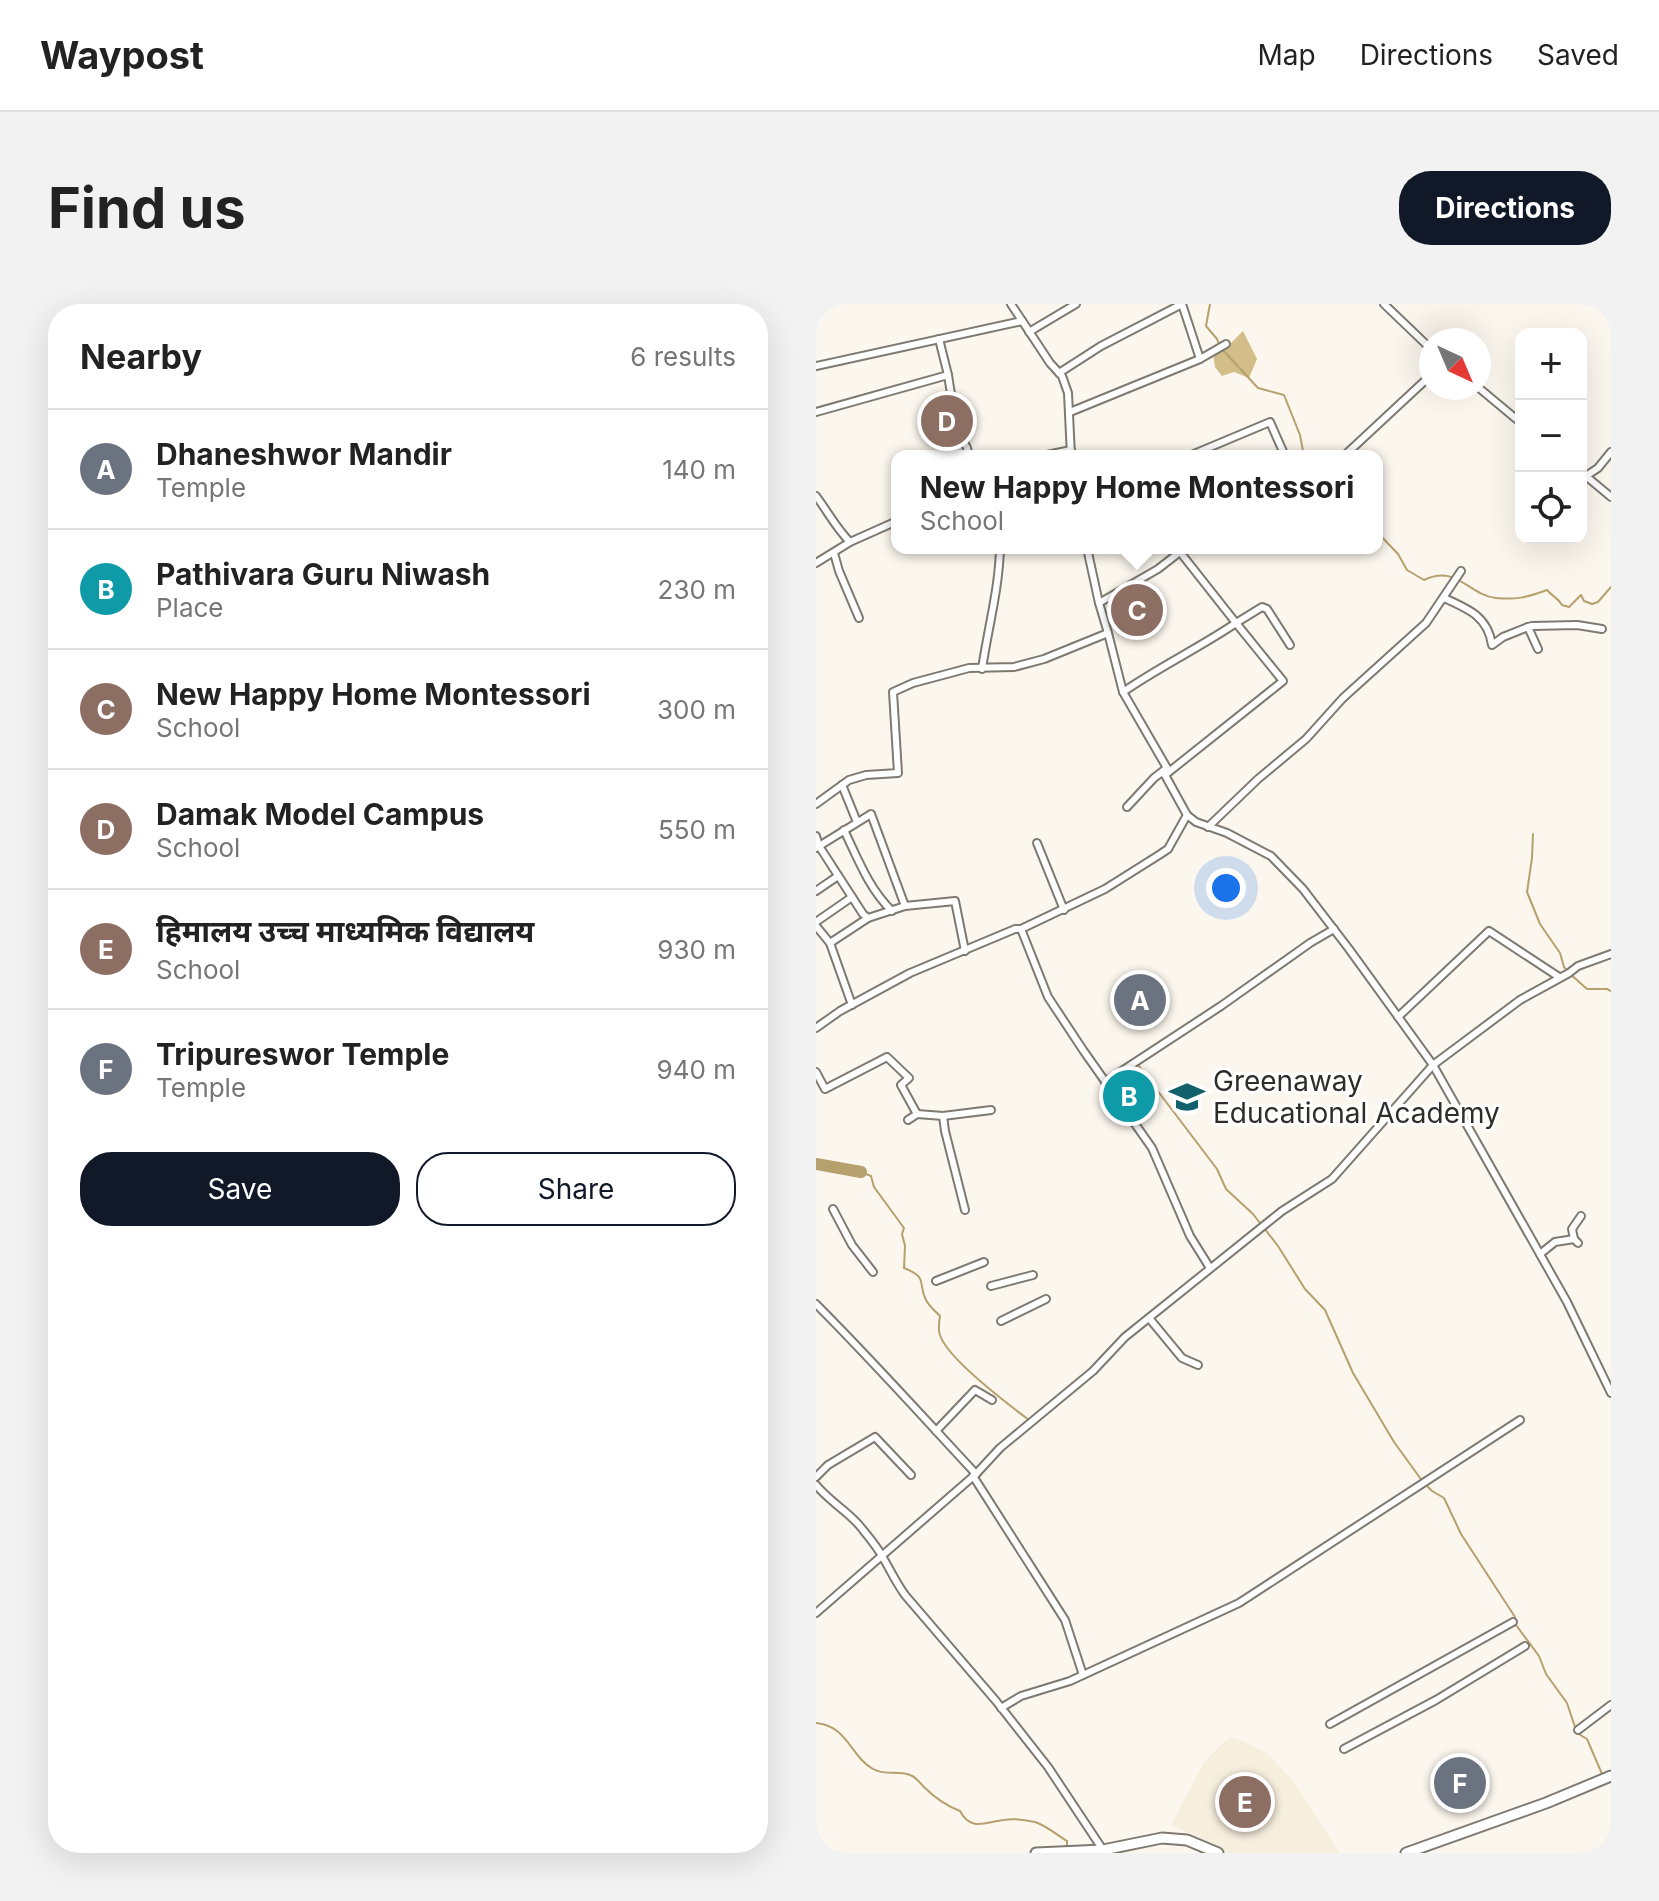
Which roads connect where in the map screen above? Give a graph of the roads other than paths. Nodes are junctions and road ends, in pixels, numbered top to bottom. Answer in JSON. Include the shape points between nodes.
{"nodes":[{"id":1,"x":1011,"y":304,"type":"edge"},
{"id":2,"x":1076,"y":304,"type":"edge"},
{"id":3,"x":1384,"y":304,"type":"edge"},
{"id":4,"x":1022,"y":321,"type":"junction"},
{"id":5,"x":1029,"y":332,"type":"junction"},
{"id":6,"x":1419,"y":338,"type":"edge"},
{"id":7,"x":939,"y":339,"type":"junction"},
{"id":8,"x":1226,"y":344,"type":"dead end"},
{"id":9,"x":1200,"y":359,"type":"junction"},
{"id":10,"x":816,"y":366,"type":"edge"},
{"id":11,"x":1059,"y":373,"type":"junction"},
{"id":12,"x":948,"y":375,"type":"junction"},
{"id":13,"x":1419,"y":386,"type":"edge"},
{"id":14,"x":1491,"y":398,"type":"edge"},
{"id":15,"x":816,"y":412,"type":"edge"},
{"id":16,"x":1070,"y":412,"type":"junction"},
{"id":17,"x":1515,"y":418,"type":"edge"},
{"id":18,"x":968,"y":450,"type":"edge"},
{"id":19,"x":1071,"y":450,"type":"edge"},
{"id":20,"x":1203,"y":450,"type":"edge"},
{"id":21,"x":1282,"y":450,"type":"edge"},
{"id":22,"x":1350,"y":450,"type":"edge"},
{"id":23,"x":1611,"y":452,"type":"edge"},
{"id":24,"x":1587,"y":473,"type":"edge"},
{"id":25,"x":1587,"y":477,"type":"edge"},
{"id":26,"x":816,"y":496,"type":"edge"},
{"id":27,"x":1611,"y":497,"type":"edge"},
{"id":28,"x":816,"y":512,"type":"edge"},
{"id":29,"x":827,"y":512,"type":"junction"},
{"id":30,"x":891,"y":524,"type":"edge"},
{"id":31,"x":850,"y":542,"type":"junction"},
{"id":32,"x":834,"y":553,"type":"junction"},
{"id":33,"x":1000,"y":554,"type":"edge"},
{"id":34,"x":1088,"y":554,"type":"edge"},
{"id":35,"x":1177,"y":554,"type":"edge"},
{"id":36,"x":1185,"y":554,"type":"edge"},
{"id":37,"x":816,"y":563,"type":"edge"},
{"id":38,"x":1461,"y":571,"type":"dead end"},
{"id":39,"x":1444,"y":598,"type":"junction"},
{"id":40,"x":1099,"y":603,"type":"junction"},
{"id":41,"x":859,"y":618,"type":"dead end"},
{"id":42,"x":1236,"y":623,"type":"junction"},
{"id":43,"x":1528,"y":627,"type":"junction"},
{"id":44,"x":1602,"y":629,"type":"dead end"},
{"id":45,"x":1108,"y":633,"type":"junction"},
{"id":46,"x":1290,"y":645,"type":"dead end"},
{"id":47,"x":1538,"y":649,"type":"dead end"},
{"id":48,"x":982,"y":669,"type":"junction"},
{"id":49,"x":1123,"y":692,"type":"junction"},
{"id":50,"x":1166,"y":771,"type":"junction"},
{"id":51,"x":842,"y":785,"type":"junction"},
{"id":52,"x":816,"y":804,"type":"edge"},
{"id":53,"x":1127,"y":807,"type":"dead end"},
{"id":54,"x":1187,"y":815,"type":"junction"},
{"id":55,"x":857,"y":822,"type":"junction"},
{"id":56,"x":1208,"y":827,"type":"junction"},
{"id":57,"x":844,"y":830,"type":"junction"},
{"id":58,"x":816,"y":836,"type":"edge"},
{"id":59,"x":1037,"y":843,"type":"dead end"},
{"id":60,"x":818,"y":847,"type":"edge"},
{"id":61,"x":838,"y":876,"type":"junction"},
{"id":62,"x":816,"y":891,"type":"edge"},
{"id":63,"x":852,"y":897,"type":"junction"},
{"id":64,"x":905,"y":906,"type":"junction"},
{"id":65,"x":1064,"y":910,"type":"junction"},
{"id":66,"x":892,"y":911,"type":"junction"},
{"id":67,"x":868,"y":918,"type":"junction"},
{"id":68,"x":816,"y":924,"type":"edge"},
{"id":69,"x":1021,"y":929,"type":"junction"},
{"id":70,"x":1334,"y":929,"type":"junction"},
{"id":71,"x":830,"y":943,"type":"junction"},
{"id":72,"x":965,"y":951,"type":"junction"},
{"id":73,"x":1611,"y":954,"type":"edge"},
{"id":74,"x":1559,"y":977,"type":"junction"},
{"id":75,"x":852,"y":1005,"type":"junction"},
{"id":76,"x":1398,"y":1017,"type":"junction"},
{"id":77,"x":816,"y":1028,"type":"edge"},
{"id":78,"x":1433,"y":1065,"type":"junction"},
{"id":79,"x":816,"y":1072,"type":"edge"},
{"id":80,"x":1105,"y":1082,"type":"junction"},
{"id":81,"x":991,"y":1110,"type":"dead end"},
{"id":82,"x":917,"y":1114,"type":"junction"},
{"id":83,"x":943,"y":1116,"type":"junction"},
{"id":84,"x":908,"y":1120,"type":"dead end"},
{"id":85,"x":833,"y":1209,"type":"dead end"},
{"id":86,"x":965,"y":1210,"type":"dead end"},
{"id":87,"x":1581,"y":1216,"type":"dead end"},
{"id":88,"x":1540,"y":1254,"type":"junction"},
{"id":89,"x":984,"y":1262,"type":"dead end"},
{"id":90,"x":1210,"y":1268,"type":"junction"},
{"id":91,"x":873,"y":1272,"type":"dead end"},
{"id":92,"x":1033,"y":1275,"type":"dead end"},
{"id":93,"x":936,"y":1281,"type":"dead end"},
{"id":94,"x":991,"y":1286,"type":"dead end"},
{"id":95,"x":1046,"y":1299,"type":"dead end"},
{"id":96,"x":816,"y":1304,"type":"edge"},
{"id":97,"x":1149,"y":1318,"type":"junction"},
{"id":98,"x":1001,"y":1321,"type":"dead end"},
{"id":99,"x":1198,"y":1365,"type":"dead end"},
{"id":100,"x":1611,"y":1393,"type":"edge"},
{"id":101,"x":992,"y":1400,"type":"dead end"},
{"id":102,"x":1520,"y":1420,"type":"dead end"},
{"id":103,"x":936,"y":1431,"type":"junction"},
{"id":104,"x":911,"y":1475,"type":"dead end"},
{"id":105,"x":974,"y":1475,"type":"junction"},
{"id":106,"x":816,"y":1477,"type":"edge"},
{"id":107,"x":816,"y":1485,"type":"edge"},
{"id":108,"x":882,"y":1555,"type":"junction"},
{"id":109,"x":816,"y":1613,"type":"edge"},
{"id":110,"x":1513,"y":1622,"type":"dead end"},
{"id":111,"x":1525,"y":1646,"type":"dead end"},
{"id":112,"x":1083,"y":1675,"type":"junction"},
{"id":113,"x":1611,"y":1705,"type":"edge"},
{"id":114,"x":1001,"y":1708,"type":"junction"},
{"id":115,"x":1330,"y":1724,"type":"dead end"},
{"id":116,"x":1578,"y":1730,"type":"dead end"},
{"id":117,"x":1344,"y":1749,"type":"dead end"},
{"id":118,"x":1611,"y":1776,"type":"edge"},
{"id":119,"x":1104,"y":1852,"type":"edge"},
{"id":120,"x":1036,"y":1853,"type":"edge"},
{"id":121,"x":1218,"y":1853,"type":"edge"},
{"id":122,"x":1406,"y":1853,"type":"edge"}],
"edges":[{"from":1,"to":4,"type":"street"},
{"from":2,"to":5,"type":"street"},
{"from":3,"to":6,"type":"street"},
{"from":4,"to":5,"type":"street"},
{"from":4,"to":7,"type":"street"},
{"from":5,"to":11,"type":"street"},
{"from":7,"to":10,"type":"street"},
{"from":7,"to":12,"type":"street"},
{"from":8,"to":9,"type":"street"},
{"from":9,"to":11,"type":"street","via":[[1182,304]]},
{"from":9,"to":16,"type":"street"},
{"from":11,"to":16,"type":"street"},
{"from":12,"to":15,"type":"street"},
{"from":12,"to":18,"type":"street","via":[[956,426]]},
{"from":13,"to":22,"type":"street"},
{"from":14,"to":17,"type":"street"},
{"from":16,"to":19,"type":"street"},
{"from":20,"to":21,"type":"street","via":[[1270,422]]},
{"from":23,"to":24,"type":"street"},
{"from":25,"to":27,"type":"street"},
{"from":26,"to":29,"type":"street"},
{"from":28,"to":29,"type":"street"},
{"from":29,"to":31,"type":"street"},
{"from":30,"to":31,"type":"street"},
{"from":31,"to":32,"type":"street"},
{"from":32,"to":37,"type":"street"},
{"from":32,"to":41,"type":"street"},
{"from":33,"to":48,"type":"street"},
{"from":34,"to":40,"type":"street"},
{"from":35,"to":40,"type":"street"},
{"from":36,"to":42,"type":"street"},
{"from":38,"to":39,"type":"street"},
{"from":39,"to":43,"type":"street","via":[[1488,626],[1492,645]]},
{"from":39,"to":56,"type":"street","via":[[1426,623]]},
{"from":40,"to":45,"type":"street"},
{"from":42,"to":46,"type":"street","via":[[1267,609]]},
{"from":42,"to":49,"type":"street"},
{"from":42,"to":50,"type":"street","via":[[1283,683]]},
{"from":43,"to":44,"type":"street"},
{"from":43,"to":47,"type":"street"},
{"from":45,"to":48,"type":"street","via":[[1044,659]]},
{"from":45,"to":49,"type":"street"},
{"from":48,"to":51,"type":"street","via":[[941,675],[893,692],[898,773],[866,775]]},
{"from":49,"to":50,"type":"street"},
{"from":50,"to":53,"type":"street"},
{"from":50,"to":54,"type":"street"},
{"from":51,"to":52,"type":"street"},
{"from":51,"to":55,"type":"street"},
{"from":54,"to":56,"type":"street"},
{"from":54,"to":65,"type":"street","via":[[1168,849]]},
{"from":55,"to":57,"type":"street"},
{"from":55,"to":64,"type":"street","via":[[871,814]]},
{"from":56,"to":70,"type":"street","via":[[1271,856]]},
{"from":57,"to":60,"type":"street"},
{"from":57,"to":66,"type":"street","via":[[882,902]]},
{"from":58,"to":60,"type":"street"},
{"from":59,"to":65,"type":"street"},
{"from":60,"to":61,"type":"street"},
{"from":61,"to":62,"type":"street"},
{"from":61,"to":63,"type":"street"},
{"from":63,"to":67,"type":"street"},
{"from":63,"to":68,"type":"street"},
{"from":64,"to":66,"type":"street"},
{"from":64,"to":72,"type":"street","via":[[955,901]]},
{"from":65,"to":69,"type":"street"},
{"from":66,"to":67,"type":"street"},
{"from":67,"to":71,"type":"street"},
{"from":68,"to":71,"type":"street"},
{"from":69,"to":72,"type":"street"},
{"from":69,"to":80,"type":"street","via":[[1048,997]]},
{"from":70,"to":76,"type":"street"},
{"from":70,"to":80,"type":"street"},
{"from":71,"to":75,"type":"street"},
{"from":72,"to":75,"type":"street"},
{"from":73,"to":74,"type":"street"},
{"from":74,"to":76,"type":"street","via":[[1489,931]]},
{"from":74,"to":78,"type":"street"},
{"from":75,"to":77,"type":"street"},
{"from":76,"to":78,"type":"street"},
{"from":78,"to":88,"type":"street"},
{"from":78,"to":90,"type":"street","via":[[1332,1179]]},
{"from":79,"to":82,"type":"street","via":[[825,1089],[887,1057],[909,1078],[901,1085]]},
{"from":80,"to":90,"type":"street","via":[[1152,1148],[1190,1236]]},
{"from":81,"to":83,"type":"street"},
{"from":82,"to":83,"type":"street"},
{"from":82,"to":84,"type":"street"},
{"from":83,"to":86,"type":"street"},
{"from":85,"to":91,"type":"street"},
{"from":87,"to":88,"type":"street","via":[[1572,1229],[1576,1241],[1555,1242]]},
{"from":88,"to":100,"type":"street"},
{"from":89,"to":93,"type":"street"},
{"from":90,"to":97,"type":"street"},
{"from":92,"to":94,"type":"street"},
{"from":95,"to":98,"type":"street"},
{"from":96,"to":103,"type":"street"},
{"from":97,"to":99,"type":"street","via":[[1182,1358]]},
{"from":97,"to":105,"type":"street"},
{"from":101,"to":103,"type":"street","via":[[975,1390]]},
{"from":102,"to":112,"type":"street","via":[[1239,1603]]},
{"from":103,"to":105,"type":"street"},
{"from":104,"to":106,"type":"street","via":[[875,1437]]},
{"from":105,"to":108,"type":"street"},
{"from":105,"to":112,"type":"street","via":[[1065,1620]]},
{"from":107,"to":108,"type":"street"},
{"from":108,"to":109,"type":"street"},
{"from":108,"to":114,"type":"street","via":[[905,1595]]},
{"from":110,"to":115,"type":"street"},
{"from":111,"to":117,"type":"street"},
{"from":112,"to":114,"type":"street"},
{"from":113,"to":116,"type":"street"},
{"from":114,"to":119,"type":"street"},
{"from":118,"to":122,"type":"street"},
{"from":119,"to":120,"type":"street"},
{"from":119,"to":121,"type":"street","via":[[1162,1838],[1187,1840]]}]}
